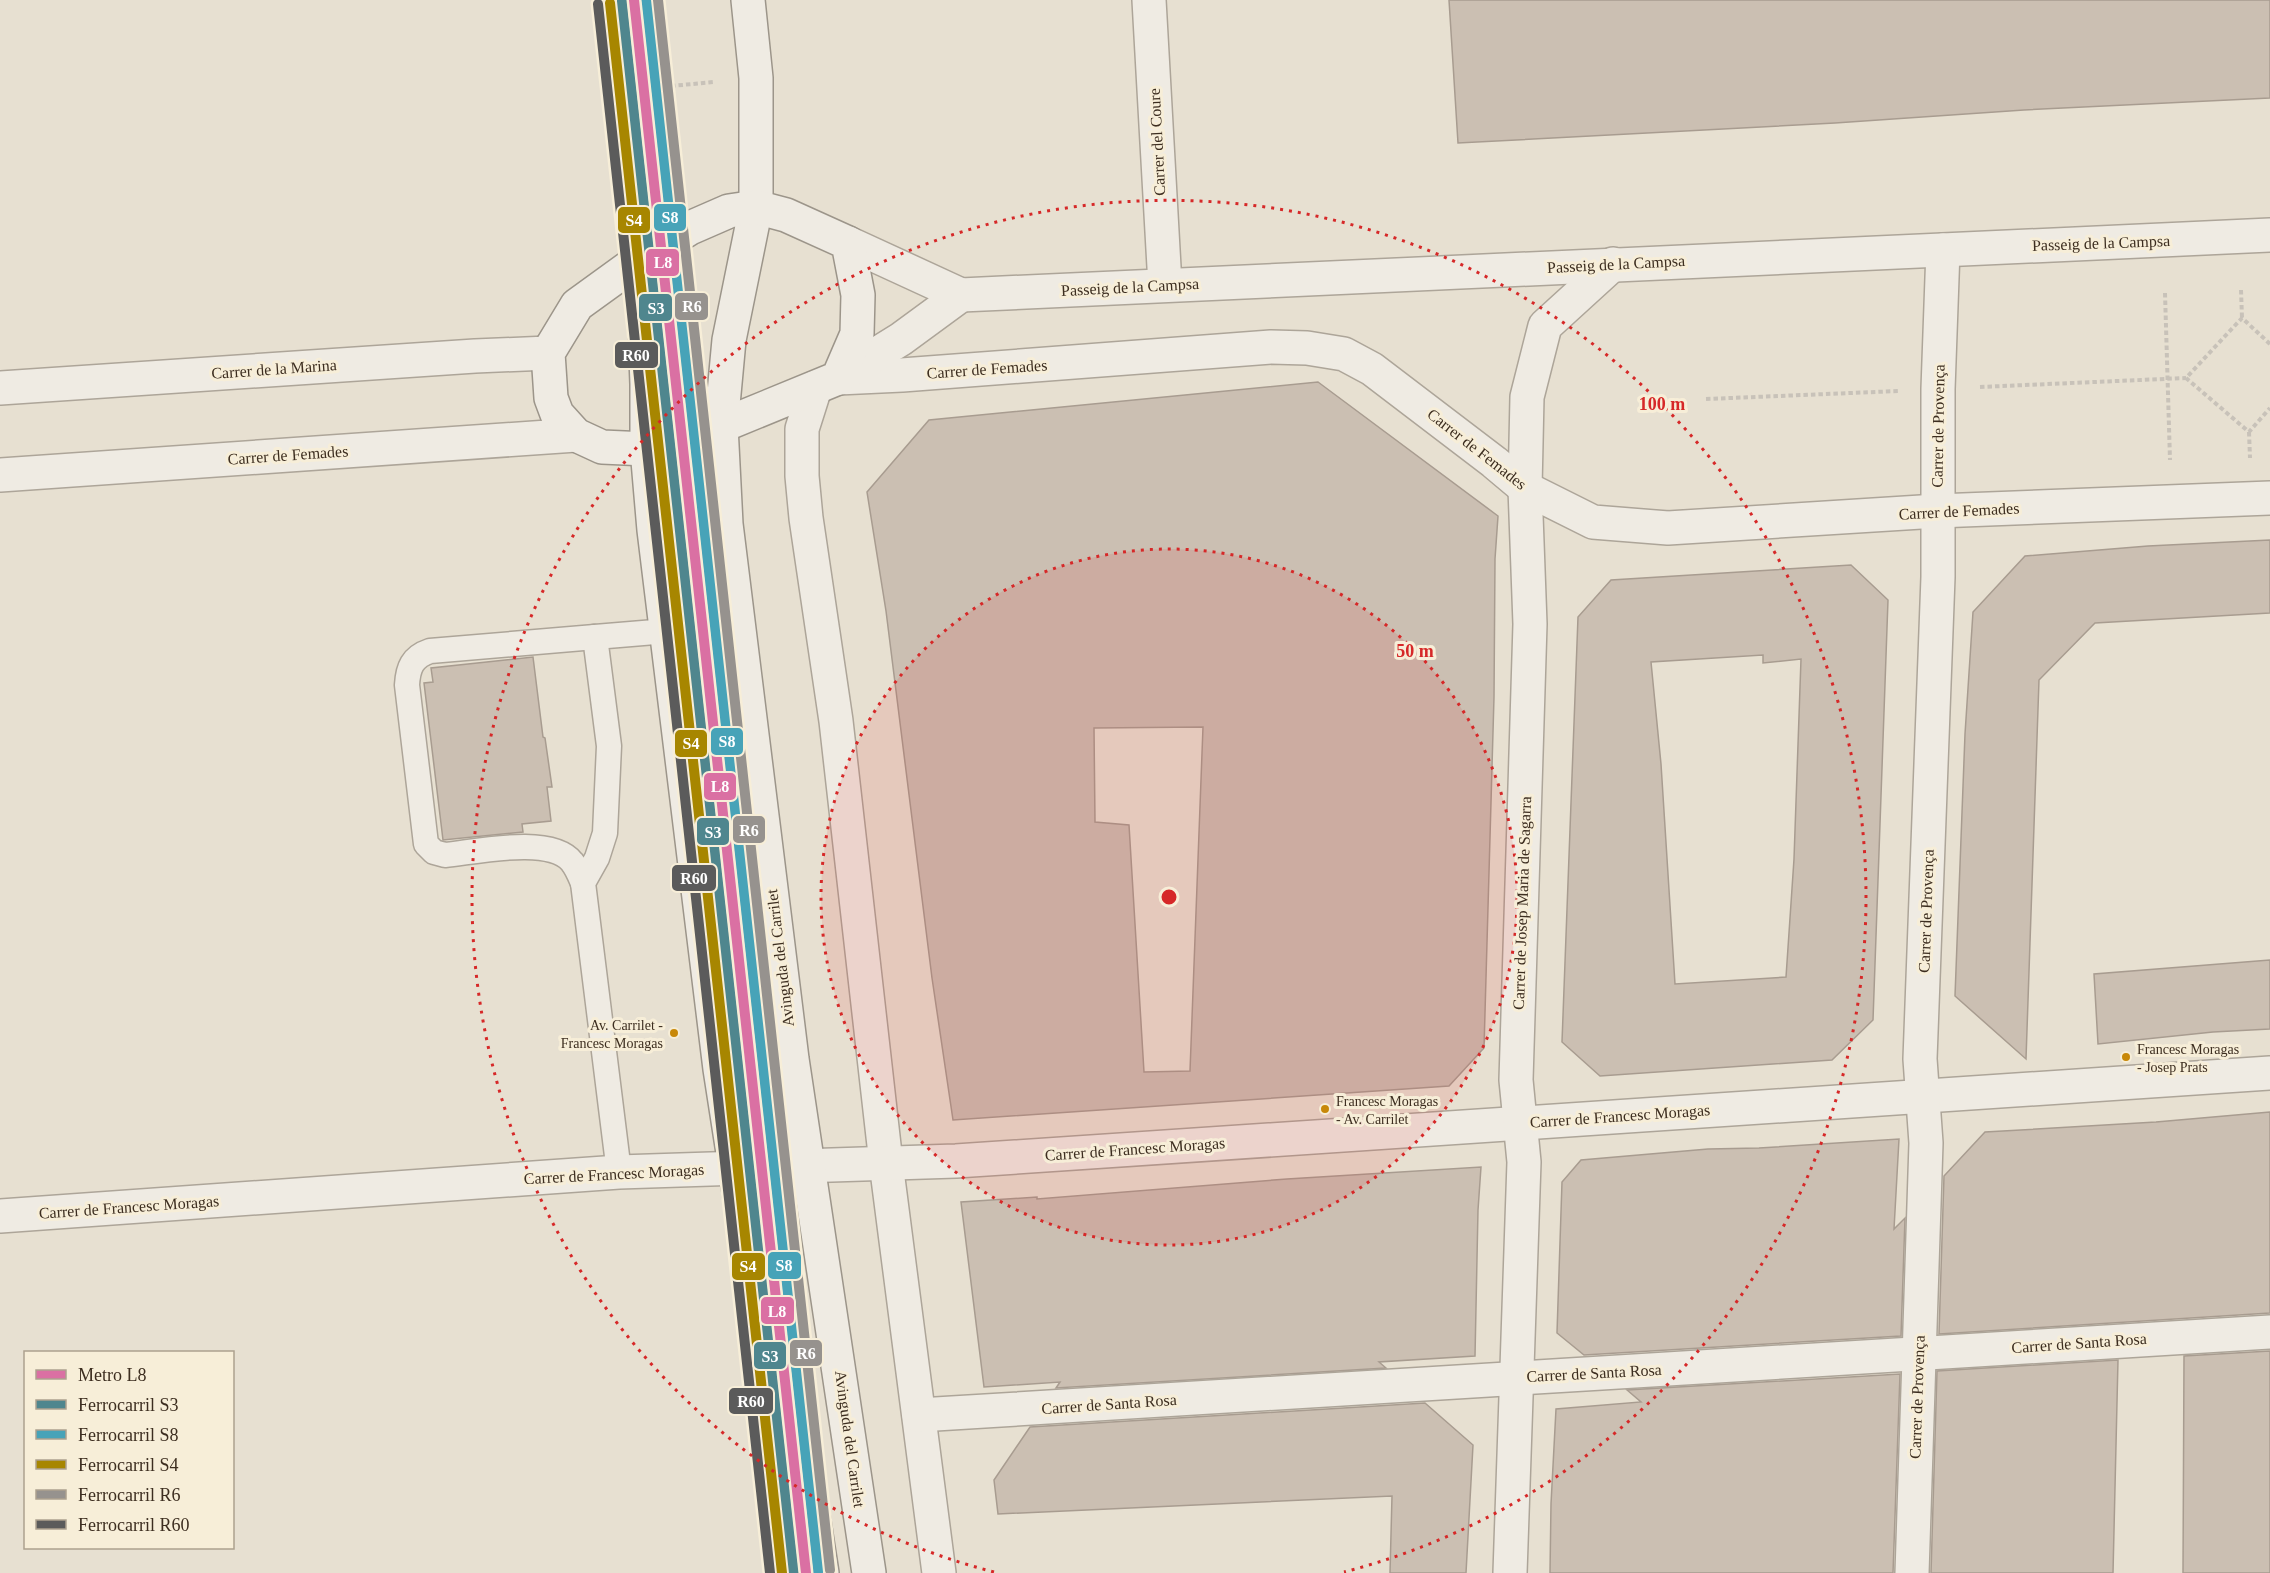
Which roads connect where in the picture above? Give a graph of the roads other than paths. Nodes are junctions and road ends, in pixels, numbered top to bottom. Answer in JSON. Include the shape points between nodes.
{"nodes":[{"id":1,"x":622,"y":0,"type":"edge"},
{"id":2,"x":748,"y":0,"type":"edge"},
{"id":3,"x":1149,"y":0,"type":"edge"},
{"id":4,"x":756,"y":207,"type":"junction"},
{"id":5,"x":2270,"y":235,"type":"edge"},
{"id":6,"x":848,"y":243,"type":"junction"},
{"id":7,"x":1943,"y":250,"type":"junction"},
{"id":8,"x":642,"y":258,"type":"junction"},
{"id":9,"x":1614,"y":264,"type":"junction"},
{"id":10,"x":1165,"y":285,"type":"junction"},
{"id":11,"x":961,"y":295,"type":"junction"},
{"id":12,"x":548,"y":353,"type":"junction"},
{"id":13,"x":826,"y":383,"type":"junction"},
{"id":14,"x":0,"y":388,"type":"edge"},
{"id":15,"x":721,"y":426,"type":"junction"},
{"id":16,"x":576,"y":435,"type":"junction"},
{"id":17,"x":647,"y":449,"type":"junction"},
{"id":18,"x":0,"y":475,"type":"edge"},
{"id":19,"x":1525,"y":488,"type":"junction"},
{"id":20,"x":2270,"y":498,"type":"edge"},
{"id":21,"x":1938,"y":511,"type":"junction"},
{"id":22,"x":667,"y":631,"type":"junction"},
{"id":23,"x":595,"y":637,"type":"junction"},
{"id":24,"x":583,"y":883,"type":"junction"},
{"id":25,"x":2270,"y":1072,"type":"edge"},
{"id":26,"x":1923,"y":1094,"type":"junction"},
{"id":27,"x":1521,"y":1123,"type":"junction"},
{"id":28,"x":886,"y":1163,"type":"junction"},
{"id":29,"x":808,"y":1165,"type":"junction"},
{"id":30,"x":736,"y":1168,"type":"junction"},
{"id":31,"x":619,"y":1172,"type":"junction"},
{"id":32,"x":0,"y":1216,"type":"edge"},
{"id":33,"x":2270,"y":1332,"type":"edge"},
{"id":34,"x":1919,"y":1354,"type":"junction"},
{"id":35,"x":1516,"y":1378,"type":"junction"},
{"id":36,"x":919,"y":1415,"type":"junction"},
{"id":37,"x":822,"y":1573,"type":"edge"},
{"id":38,"x":869,"y":1573,"type":"edge"},
{"id":39,"x":939,"y":1573,"type":"edge"},
{"id":40,"x":1510,"y":1573,"type":"edge"},
{"id":41,"x":1912,"y":1573,"type":"edge"}],
"edges":[{"from":1,"to":8,"type":"street"},
{"from":2,"to":4,"type":"street","name":"Avinguda del Carrilet","via":[[756,78]]},
{"from":3,"to":10,"type":"street","name":"Carrer del Coure"},
{"from":4,"to":6,"type":"street","via":[[786,214]]},
{"from":4,"to":8,"type":"street","via":[[729,211],[690,228]]},
{"from":4,"to":15,"type":"street","name":"Avinguda del Carrilet","via":[[729,340]]},
{"from":5,"to":7,"type":"street","name":"Passeig de la Campsa"},
{"from":6,"to":11,"type":"street"},
{"from":6,"to":13,"type":"street","via":[[858,295],[857,334]]},
{"from":7,"to":9,"type":"street","name":"Passeig de la Campsa"},
{"from":7,"to":21,"type":"street","name":"Carrer de Provença"},
{"from":8,"to":12,"type":"street","via":[[577,304]]},
{"from":8,"to":17,"type":"street"},
{"from":9,"to":10,"type":"street","name":"Passeig de la Campsa"},
{"from":9,"to":19,"type":"street","name":"Carrer de Josep Maria de Sagarra","via":[[1545,326],[1527,398]]},
{"from":10,"to":11,"type":"street","name":"Passeig de la Campsa"},
{"from":11,"to":13,"type":"street","via":[[901,339]]},
{"from":12,"to":14,"type":"street","name":"Carrer de la Marina"},
{"from":12,"to":16,"type":"street","via":[[551,398],[557,414]]},
{"from":13,"to":15,"type":"street"},
{"from":13,"to":19,"type":"street","name":"Carrer de Femades","via":[[1271,347],[1307,348],[1344,354],[1372,369]]},
{"from":13,"to":28,"type":"street","via":[[802,429],[802,476],[836,721]]},
{"from":15,"to":17,"type":"street"},
{"from":15,"to":29,"type":"street","name":"Avinguda del Carrilet","via":[[726,524]]},
{"from":16,"to":17,"type":"street","via":[[602,447]]},
{"from":16,"to":18,"type":"street","name":"Carrer de Femades"},
{"from":17,"to":22,"type":"street"},
{"from":19,"to":21,"type":"street","name":"Carrer de Femades","via":[[1593,522],[1668,528]]},
{"from":19,"to":27,"type":"street","name":"Carrer de Josep Maria de Sagarra","via":[[1530,624],[1516,1080]]},
{"from":20,"to":21,"type":"street","name":"Carrer de Femades"},
{"from":21,"to":26,"type":"street","name":"Carrer de Provença","via":[[1920,1059]]},
{"from":22,"to":23,"type":"lane"},
{"from":22,"to":30,"type":"street","via":[[720,1069]]},
{"from":23,"to":24,"type":"lane","via":[[609,746],[605,833]]},
{"from":23,"to":24,"type":"lane","via":[[430,651],[412,663],[407,685],[426,844],[445,855],[537,846],[556,850],[571,861]]},
{"from":24,"to":31,"type":"lane"},
{"from":25,"to":26,"type":"street","name":"Carrer de Francesc Moragas"},
{"from":26,"to":27,"type":"street","name":"Carrer de Francesc Moragas"},
{"from":26,"to":34,"type":"street","name":"Carrer de Provença","via":[[1926,1143]]},
{"from":27,"to":28,"type":"street","name":"Carrer de Francesc Moragas"},
{"from":27,"to":35,"type":"street","name":"Carrer de Josep Maria de Sagarra","via":[[1524,1162]]},
{"from":28,"to":29,"type":"street","name":"Carrer de Francesc Moragas"},
{"from":28,"to":36,"type":"street"},
{"from":29,"to":30,"type":"street","name":"Carrer de Francesc Moragas"},
{"from":29,"to":38,"type":"street","name":"Avinguda del Carrilet"},
{"from":30,"to":31,"type":"street","name":"Carrer de Francesc Moragas"},
{"from":30,"to":37,"type":"street","via":[[747,1243],[803,1452]]},
{"from":31,"to":32,"type":"street","name":"Carrer de Francesc Moragas"},
{"from":33,"to":34,"type":"street","name":"Carrer de Santa Rosa"},
{"from":34,"to":35,"type":"street","name":"Carrer de Santa Rosa"},
{"from":34,"to":41,"type":"street","name":"Carrer de Provença"},
{"from":35,"to":36,"type":"street","name":"Carrer de Santa Rosa"},
{"from":35,"to":40,"type":"street","name":"Carrer de Josep Maria de Sagarra"},
{"from":36,"to":39,"type":"street"}]}
